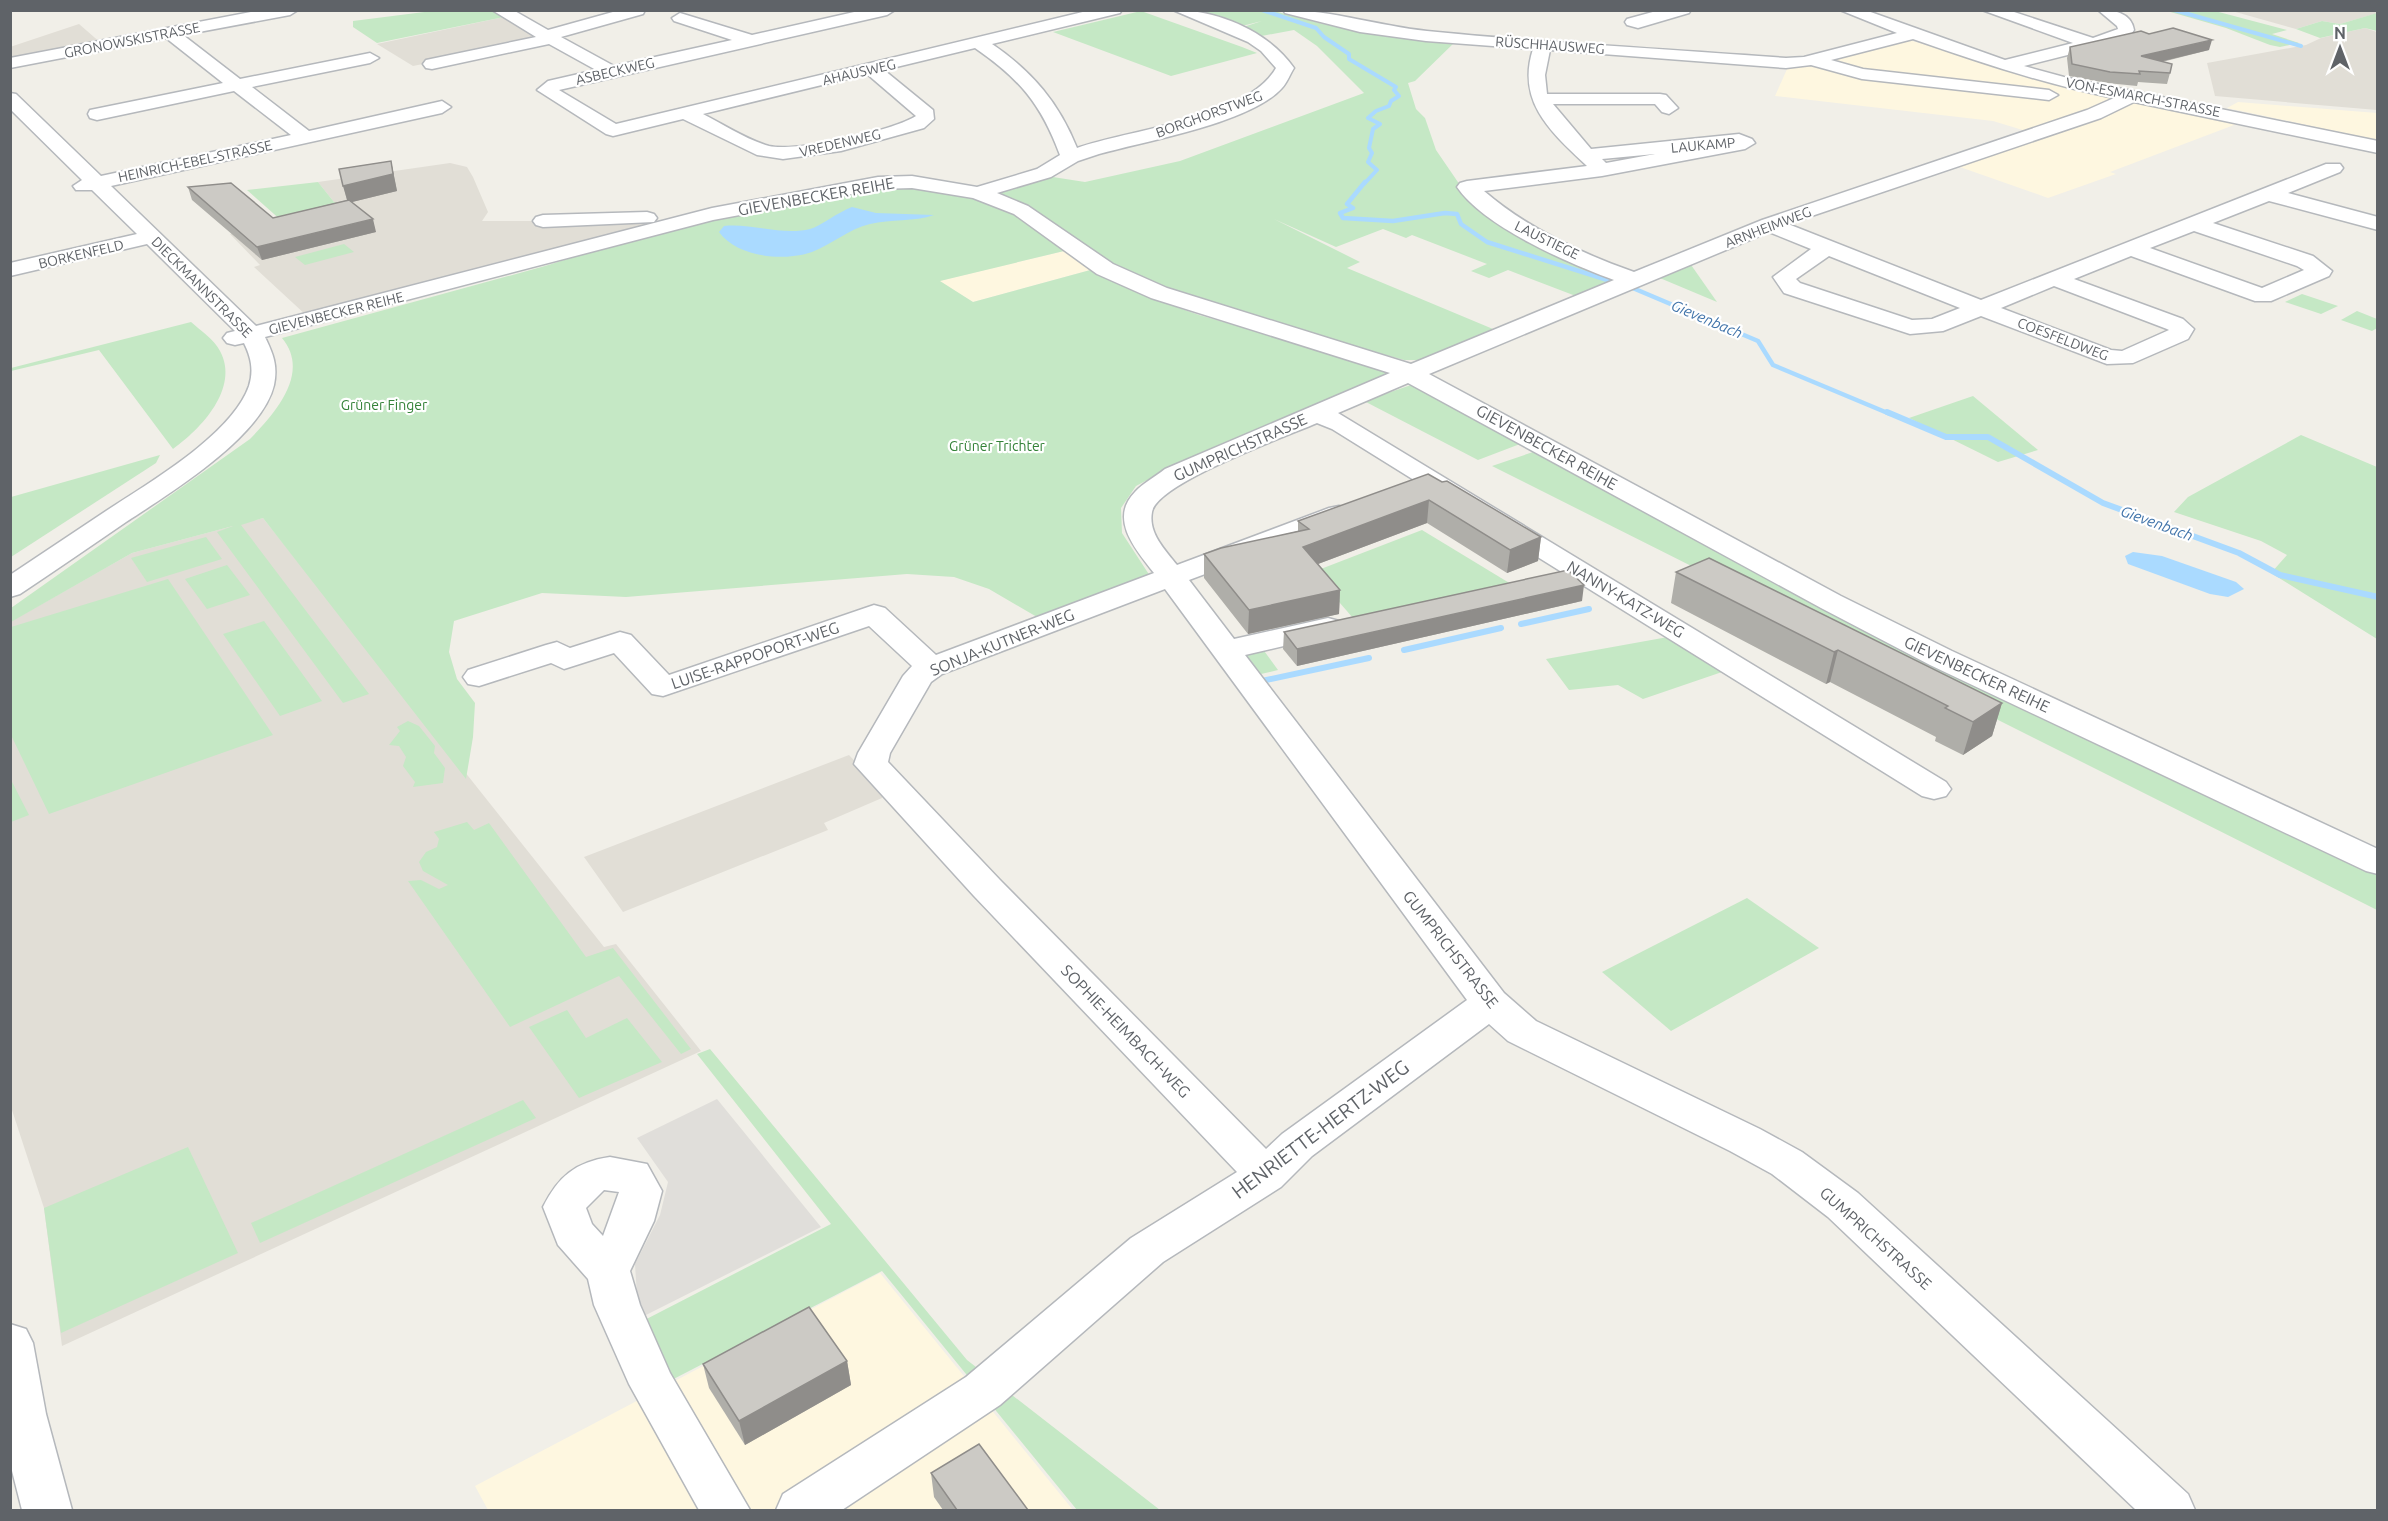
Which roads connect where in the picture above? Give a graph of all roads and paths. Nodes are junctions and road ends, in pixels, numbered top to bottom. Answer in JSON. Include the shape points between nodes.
{"nodes":[{"id":1,"x":290,"y":10,"type":"edge"},
{"id":2,"x":501,"y":10,"type":"edge"},
{"id":3,"x":887,"y":10,"type":"edge"},
{"id":4,"x":1114,"y":10,"type":"edge"},
{"id":5,"x":1181,"y":10,"type":"edge"},
{"id":6,"x":1291,"y":10,"type":"edge"},
{"id":7,"x":1683,"y":10,"type":"edge"},
{"id":8,"x":1848,"y":10,"type":"edge"},
{"id":9,"x":1990,"y":10,"type":"edge"},
{"id":10,"x":2106,"y":10,"type":"edge"},
{"id":11,"x":637,"y":11,"type":"edge"},
{"id":12,"x":680,"y":18,"type":"dead end"},
{"id":13,"x":1638,"y":23,"type":"dead end"},
{"id":14,"x":170,"y":33,"type":"junction"},
{"id":15,"x":1912,"y":34,"type":"junction"},
{"id":16,"x":548,"y":38,"type":"junction"},
{"id":17,"x":752,"y":40,"type":"junction"},
{"id":18,"x":978,"y":43,"type":"junction"},
{"id":19,"x":1544,"y":44,"type":"junction"},
{"id":20,"x":2094,"y":44,"type":"junction"},
{"id":21,"x":369,"y":58,"type":"dead end"},
{"id":22,"x":1811,"y":60,"type":"junction"},
{"id":23,"x":10,"y":63,"type":"edge"},
{"id":24,"x":432,"y":64,"type":"dead end"},
{"id":25,"x":2004,"y":65,"type":"junction"},
{"id":26,"x":871,"y":69,"type":"junction"},
{"id":27,"x":612,"y":72,"type":"junction"},
{"id":28,"x":237,"y":86,"type":"junction"},
{"id":29,"x":2131,"y":97,"type":"junction"},
{"id":30,"x":10,"y":98,"type":"edge"},
{"id":31,"x":1540,"y":99,"type":"junction"},
{"id":32,"x":442,"y":107,"type":"dead end"},
{"id":33,"x":1669,"y":108,"type":"dead end"},
{"id":34,"x":2109,"y":109,"type":"junction"},
{"id":35,"x":686,"y":113,"type":"junction"},
{"id":36,"x":97,"y":114,"type":"dead end"},
{"id":37,"x":23,"y":125,"type":"edge"},
{"id":38,"x":604,"y":126,"type":"joint"},
{"id":39,"x":306,"y":137,"type":"junction"},
{"id":40,"x":2378,"y":147,"type":"edge"},
{"id":41,"x":1588,"y":155,"type":"junction"},
{"id":42,"x":1071,"y":157,"type":"junction"},
{"id":43,"x":2333,"y":168,"type":"dead end"},
{"id":44,"x":1602,"y":170,"type":"junction"},
{"id":45,"x":90,"y":185,"type":"junction"},
{"id":46,"x":1467,"y":187,"type":"joint"},
{"id":47,"x":978,"y":193,"type":"junction"},
{"id":48,"x":2271,"y":195,"type":"junction"},
{"id":49,"x":543,"y":220,"type":"dead end"},
{"id":50,"x":681,"y":222,"type":"junction"},
{"id":51,"x":1769,"y":224,"type":"junction"},
{"id":52,"x":2195,"y":224,"type":"junction"},
{"id":53,"x":2378,"y":224,"type":"edge"},
{"id":54,"x":145,"y":238,"type":"junction"},
{"id":55,"x":1827,"y":248,"type":"junction"},
{"id":56,"x":2132,"y":249,"type":"junction"},
{"id":57,"x":10,"y":270,"type":"edge"},
{"id":58,"x":2055,"y":279,"type":"junction"},
{"id":59,"x":1628,"y":283,"type":"junction"},
{"id":60,"x":1982,"y":307,"type":"junction"},
{"id":61,"x":243,"y":336,"type":"junction"},
{"id":62,"x":1410,"y":373,"type":"junction"},
{"id":63,"x":1316,"y":413,"type":"junction"},
{"id":64,"x":1431,"y":480,"type":"junction"},
{"id":65,"x":1399,"y":492,"type":"edge"},
{"id":66,"x":1366,"y":503,"type":"edge"},
{"id":67,"x":1582,"y":572,"type":"junction"},
{"id":68,"x":10,"y":575,"type":"edge"},
{"id":69,"x":1170,"y":576,"type":"junction"},
{"id":70,"x":1541,"y":580,"type":"edge"},
{"id":71,"x":10,"y":588,"type":"edge"},
{"id":72,"x":1352,"y":622,"type":"edge"},
{"id":73,"x":1226,"y":650,"type":"junction"},
{"id":74,"x":931,"y":668,"type":"junction"},
{"id":75,"x":479,"y":677,"type":"dead end"},
{"id":76,"x":1934,"y":789,"type":"dead end"},
{"id":77,"x":2378,"y":863,"type":"edge"},
{"id":78,"x":987,"y":888,"type":"joint"},
{"id":79,"x":1490,"y":1003,"type":"junction"},
{"id":80,"x":1266,"y":1175,"type":"junction"},
{"id":81,"x":608,"y":1271,"type":"dead end"},
{"id":82,"x":10,"y":1343,"type":"edge"},
{"id":83,"x":47,"y":1510,"type":"edge"},
{"id":84,"x":725,"y":1510,"type":"edge"},
{"id":85,"x":801,"y":1510,"type":"edge"},
{"id":86,"x":2170,"y":1510,"type":"edge"}],
"edges":[{"from":1,"to":14,"type":"street","name":"GRONOWSKISTRASSE"},
{"from":2,"to":16,"type":"street"},
{"from":3,"to":17,"type":"street","name":"ASBECKWEG"},
{"from":4,"to":18,"type":"street","name":"AHAUSWEG"},
{"from":5,"to":42,"type":"street","name":"BORGHORSTWEG","via":[[1262,42],[1275,52],[1285,69],[1279,84],[1260,97],[1210,117]]},
{"from":6,"to":19,"type":"street","name":"RÜSCHHAUSWEG","via":[[1386,32]]},
{"from":7,"to":13,"type":"street","via":[[1633,22]]},
{"from":8,"to":15,"type":"street","name":"VON-ESMARCH-STRASSE"},
{"from":9,"to":20,"type":"street"},
{"from":10,"to":20,"type":"street","via":[[2119,18],[2126,30],[2121,36]]},
{"from":11,"to":16,"type":"street"},
{"from":12,"to":17,"type":"street","name":"ASBECKWEG"},
{"from":14,"to":23,"type":"street","name":"GRONOWSKISTRASSE"},
{"from":14,"to":28,"type":"street","name":"HEINRICH-EBEL-STRASSE"},
{"from":15,"to":22,"type":"street","name":"RÜSCHHAUSWEG"},
{"from":15,"to":25,"type":"street","name":"VON-ESMARCH-STRASSE"},
{"from":16,"to":24,"type":"street"},
{"from":16,"to":27,"type":"street"},
{"from":17,"to":27,"type":"street","name":"ASBECKWEG"},
{"from":18,"to":26,"type":"street","name":"AHAUSWEG"},
{"from":18,"to":42,"type":"street","via":[[1029,80],[1058,120]]},
{"from":19,"to":22,"type":"street","name":"RÜSCHHAUSWEG","via":[[1786,63]]},
{"from":19,"to":31,"type":"street","via":[[1536,77]]},
{"from":20,"to":25,"type":"street"},
{"from":21,"to":28,"type":"street"},
{"from":22,"to":34,"type":"street","name":"RÜSCHHAUSWEG","via":[[1862,74],[2062,96]]},
{"from":25,"to":29,"type":"street","name":"VON-ESMARCH-STRASSE"},
{"from":26,"to":35,"type":"street","name":"AHAUSWEG"},
{"from":26,"to":35,"type":"street","name":"VREDENWEG","via":[[926,114],[925,119],[807,153],[778,154]]},
{"from":27,"to":38,"type":"street","name":"ASBECKWEG","via":[[546,90]]},
{"from":28,"to":36,"type":"street"},
{"from":28,"to":39,"type":"street","name":"HEINRICH-EBEL-STRASSE"},
{"from":29,"to":34,"type":"street","name":"ARNHEIMWEG"},
{"from":29,"to":40,"type":"street","name":"VON-ESMARCH-STRASSE"},
{"from":30,"to":37,"type":"street","name":"DIECKMANNSTRASSE"},
{"from":31,"to":33,"type":"street","via":[[1660,99]]},
{"from":31,"to":41,"type":"street"},
{"from":32,"to":39,"type":"street","name":"HEINRICH-EBEL-STRASSE"},
{"from":34,"to":51,"type":"street","name":"ARNHEIMWEG"},
{"from":35,"to":38,"type":"street","name":"AHAUSWEG","via":[[613,130]]},
{"from":37,"to":45,"type":"street","name":"DIECKMANNSTRASSE"},
{"from":39,"to":45,"type":"street","name":"HEINRICH-EBEL-STRASSE"},
{"from":41,"to":44,"type":"street"},
{"from":41,"to":44,"type":"street","name":"LAUKAMP","via":[[1739,140],[1745,143]]},
{"from":42,"to":47,"type":"street","via":[[1046,172]]},
{"from":43,"to":48,"type":"street","name":"COESFELDWEG"},
{"from":44,"to":46,"type":"street","name":"LAUKAMP"},
{"from":45,"to":54,"type":"street","name":"DIECKMANNSTRASSE"},
{"from":46,"to":59,"type":"street","name":"LAUSTIEGE","via":[[1517,227]]},
{"from":47,"to":50,"type":"street","name":"GIEVENBECKER REIHE","via":[[912,182],[878,183]]},
{"from":47,"to":62,"type":"street","name":"GIEVENBECKER REIHE","via":[[1021,210],[1105,269],[1159,293],[1384,361]]},
{"from":48,"to":52,"type":"street","name":"COESFELDWEG"},
{"from":48,"to":53,"type":"street"},
{"from":49,"to":50,"type":"street","name":"GIEVENBECKER REIHE","via":[[669,217]]},
{"from":50,"to":61,"type":"street","name":"GIEVENBECKER REIHE"},
{"from":51,"to":55,"type":"street","name":"COESFELDWEG"},
{"from":51,"to":59,"type":"street","name":"ARNHEIMWEG"},
{"from":52,"to":56,"type":"street","name":"COESFELDWEG"},
{"from":52,"to":56,"type":"street","via":[[2306,261],[2321,271],[2263,296]]},
{"from":54,"to":57,"type":"street","name":"BORKENFELD"},
{"from":54,"to":61,"type":"street","name":"DIECKMANNSTRASSE"},
{"from":55,"to":60,"type":"street","name":"COESFELDWEG"},
{"from":55,"to":60,"type":"street","name":"COESFELDWEG","via":[[1784,277],[1792,288],[1910,327],[1935,327]]},
{"from":56,"to":58,"type":"street","name":"COESFELDWEG"},
{"from":58,"to":60,"type":"street","name":"COESFELDWEG"},
{"from":58,"to":60,"type":"street","name":"COESFELDWEG","via":[[2175,324],[2182,329],[2180,334],[2117,360]]},
{"from":59,"to":62,"type":"street","name":"ARNHEIMWEG"},
{"from":61,"to":68,"type":"street","name":"DIECKMANNSTRASSE","via":[[245,382],[235,405],[214,432],[165,472]]},
{"from":61,"to":71,"type":"street","name":"DIECKMANNSTRASSE","via":[[260,348],[262,381],[250,408],[231,431],[194,464]]},
{"from":62,"to":63,"type":"street","name":"GUMPRICHSTRASSE"},
{"from":62,"to":77,"type":"street","name":"GIEVENBECKER REIHE","via":[[1831,603]]},
{"from":63,"to":64,"type":"street","name":"NANNY-KATZ-WEG","via":[[1341,424]]},
{"from":63,"to":69,"type":"street","name":"GUMPRICHSTRASSE","via":[[1174,475],[1144,498],[1138,512],[1138,528]]},
{"from":64,"to":65,"type":"street"},
{"from":64,"to":67,"type":"street","name":"NANNY-KATZ-WEG"},
{"from":66,"to":69,"type":"street","name":"SONJA-KUTNER-WEG"},
{"from":67,"to":70,"type":"street"},
{"from":67,"to":76,"type":"street","name":"NANNY-KATZ-WEG"},
{"from":69,"to":73,"type":"street","name":"GUMPRICHSTRASSE"},
{"from":69,"to":74,"type":"street","name":"SONJA-KUTNER-WEG"},
{"from":72,"to":73,"type":"street"},
{"from":73,"to":79,"type":"street","name":"GUMPRICHSTRASSE"},
{"from":74,"to":75,"type":"street","name":"LUISE-RAPPOPORT-WEG","via":[[874,614],[663,687],[620,641],[564,660],[557,651]]},
{"from":74,"to":78,"type":"street","name":"SONJA-KUTNER-WEG","via":[[920,676],[871,764]]},
{"from":78,"to":80,"type":"street","name":"SOPHIE-HEIMBACH-WEG"},
{"from":79,"to":80,"type":"street","name":"HENRIETTE-HERTZ-WEG","via":[[1297,1145]]},
{"from":79,"to":86,"type":"street","name":"GUMPRICHSTRASSE","via":[[1522,1031],[1745,1140],[1797,1170],[1843,1205]]},
{"from":80,"to":85,"type":"street","name":"HENRIETTE-HERTZ-WEG","via":[[1147,1250],[983,1391]]},
{"from":81,"to":84,"type":"street","via":[[617,1305],[652,1384]]},
{"from":82,"to":83,"type":"street","via":[[22,1414]]}]}
